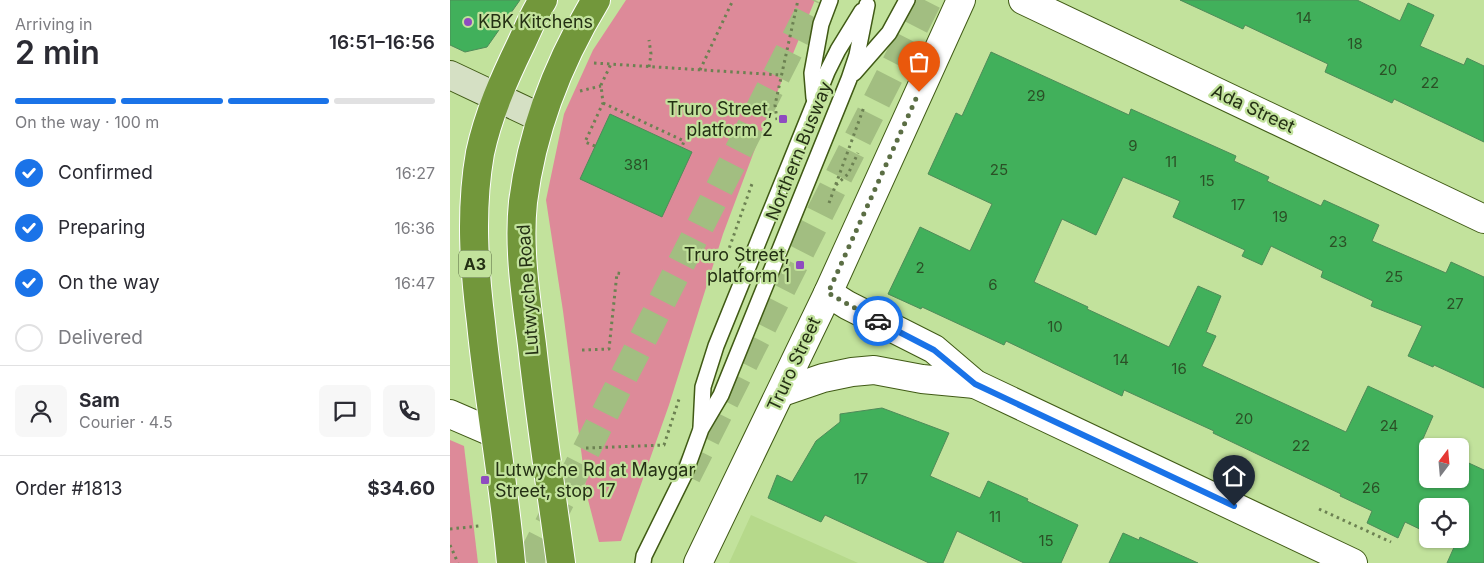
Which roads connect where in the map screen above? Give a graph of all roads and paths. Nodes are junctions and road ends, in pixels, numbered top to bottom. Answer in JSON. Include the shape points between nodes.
{"nodes":[{"id":1,"x":543,"y":0,"type":"edge"},
{"id":2,"x":596,"y":0,"type":"edge"},
{"id":3,"x":733,"y":0,"type":"edge"},
{"id":4,"x":798,"y":0,"type":"edge"},
{"id":5,"x":830,"y":0,"type":"edge"},
{"id":6,"x":907,"y":0,"type":"edge"},
{"id":7,"x":961,"y":0,"type":"edge"},
{"id":8,"x":1023,"y":0,"type":"edge"},
{"id":9,"x":868,"y":2,"type":"edge"},
{"id":10,"x":649,"y":40,"type":"dead end"},
{"id":11,"x":588,"y":63,"type":"dead end"},
{"id":12,"x":611,"y":64,"type":"junction"},
{"id":13,"x":649,"y":67,"type":"junction"},
{"id":14,"x":700,"y":70,"type":"junction"},
{"id":15,"x":450,"y":75,"type":"edge"},
{"id":16,"x":781,"y":75,"type":"junction"},
{"id":17,"x":849,"y":79,"type":"junction"},
{"id":18,"x":496,"y":96,"type":"junction"},
{"id":19,"x":815,"y":102,"type":"junction"},
{"id":20,"x":603,"y":103,"type":"junction"},
{"id":21,"x":864,"y":104,"type":"dead end"},
{"id":22,"x":541,"y":118,"type":"junction"},
{"id":23,"x":777,"y":120,"type":"dead end"},
{"id":24,"x":595,"y":146,"type":"dead end"},
{"id":25,"x":682,"y":147,"type":"dead end"},
{"id":26,"x":753,"y":181,"type":"dead end"},
{"id":27,"x":830,"y":202,"type":"dead end"},
{"id":28,"x":1484,"y":219,"type":"edge"},
{"id":29,"x":725,"y":261,"type":"dead end"},
{"id":30,"x":624,"y":274,"type":"dead end"},
{"id":31,"x":828,"y":293,"type":"junction"},
{"id":32,"x":582,"y":350,"type":"dead end"},
{"id":33,"x":975,"y":384,"type":"junction"},
{"id":34,"x":681,"y":392,"type":"dead end"},
{"id":35,"x":782,"y":392,"type":"junction"},
{"id":36,"x":450,"y":414,"type":"edge"},
{"id":37,"x":700,"y":429,"type":"junction"},
{"id":38,"x":494,"y":433,"type":"junction"},
{"id":39,"x":586,"y":448,"type":"dead end"},
{"id":40,"x":1319,"y":509,"type":"dead end"},
{"id":41,"x":482,"y":526,"type":"dead end"},
{"id":42,"x":450,"y":529,"type":"edge"},
{"id":43,"x":1391,"y":542,"type":"dead end"},
{"id":44,"x":450,"y":545,"type":"edge"},
{"id":45,"x":642,"y":561,"type":"edge"},
{"id":46,"x":458,"y":563,"type":"edge"},
{"id":47,"x":511,"y":563,"type":"edge"},
{"id":48,"x":561,"y":563,"type":"edge"},
{"id":49,"x":698,"y":563,"type":"edge"},
{"id":50,"x":1353,"y":563,"type":"edge"}],
"edges":[{"from":1,"to":18,"type":"highway","number":"A3"},
{"from":2,"to":22,"type":"highway","name":"Lutwyche Road","via":[[564,60]]},
{"from":3,"to":14,"type":"path"},
{"from":4,"to":16,"type":"path"},
{"from":5,"to":19,"type":"lane","name":"Northern Busway","via":[[821,24],[812,73]]},
{"from":6,"to":17,"type":"lane","name":"Northern Busway","via":[[889,33]]},
{"from":7,"to":31,"type":"street","name":"Truro Street"},
{"from":8,"to":28,"type":"street","name":"Ada Street"},
{"from":9,"to":17,"type":"lane","name":"Northern Busway"},
{"from":9,"to":19,"type":"lane","name":"Northern Busway","via":[[838,50]]},
{"from":10,"to":13,"type":"path"},
{"from":11,"to":12,"type":"path"},
{"from":12,"to":13,"type":"path"},
{"from":12,"to":20,"type":"path","via":[[601,85]]},
{"from":13,"to":14,"type":"path"},
{"from":14,"to":16,"type":"path"},
{"from":15,"to":18,"type":"main road"},
{"from":16,"to":23,"type":"path","via":[[774,106]]},
{"from":17,"to":37,"type":"lane","name":"Northern Busway","via":[[721,395]]},
{"from":18,"to":22,"type":"main road"},
{"from":18,"to":38,"type":"highway","number":"A3","via":[[480,154],[474,228],[475,271]]},
{"from":19,"to":37,"type":"lane","name":"Northern Busway","via":[[716,346],[703,388]]},
{"from":20,"to":24,"type":"path","via":[[585,142]]},
{"from":20,"to":25,"type":"path","via":[[684,141]]},
{"from":21,"to":27,"type":"path"},
{"from":22,"to":48,"type":"highway","name":"Lutwyche Road","via":[[523,203],[522,238],[527,309]]},
{"from":26,"to":29,"type":"path"},
{"from":30,"to":32,"type":"path","via":[[617,273],[609,349]]},
{"from":31,"to":33,"type":"street","via":[[934,350]]},
{"from":31,"to":35,"type":"street","name":"Truro Street"},
{"from":33,"to":35,"type":"street","via":[[874,370],[824,378]]},
{"from":33,"to":50,"type":"street"},
{"from":34,"to":39,"type":"path","via":[[664,445]]},
{"from":35,"to":49,"type":"street","name":"Truro Street"},
{"from":36,"to":38,"type":"street"},
{"from":37,"to":45,"type":"lane","name":"Northern Busway","via":[[685,473]]},
{"from":38,"to":47,"type":"highway","number":"A3"},
{"from":40,"to":43,"type":"path"},
{"from":41,"to":42,"type":"path"},
{"from":44,"to":46,"type":"path"}]}
